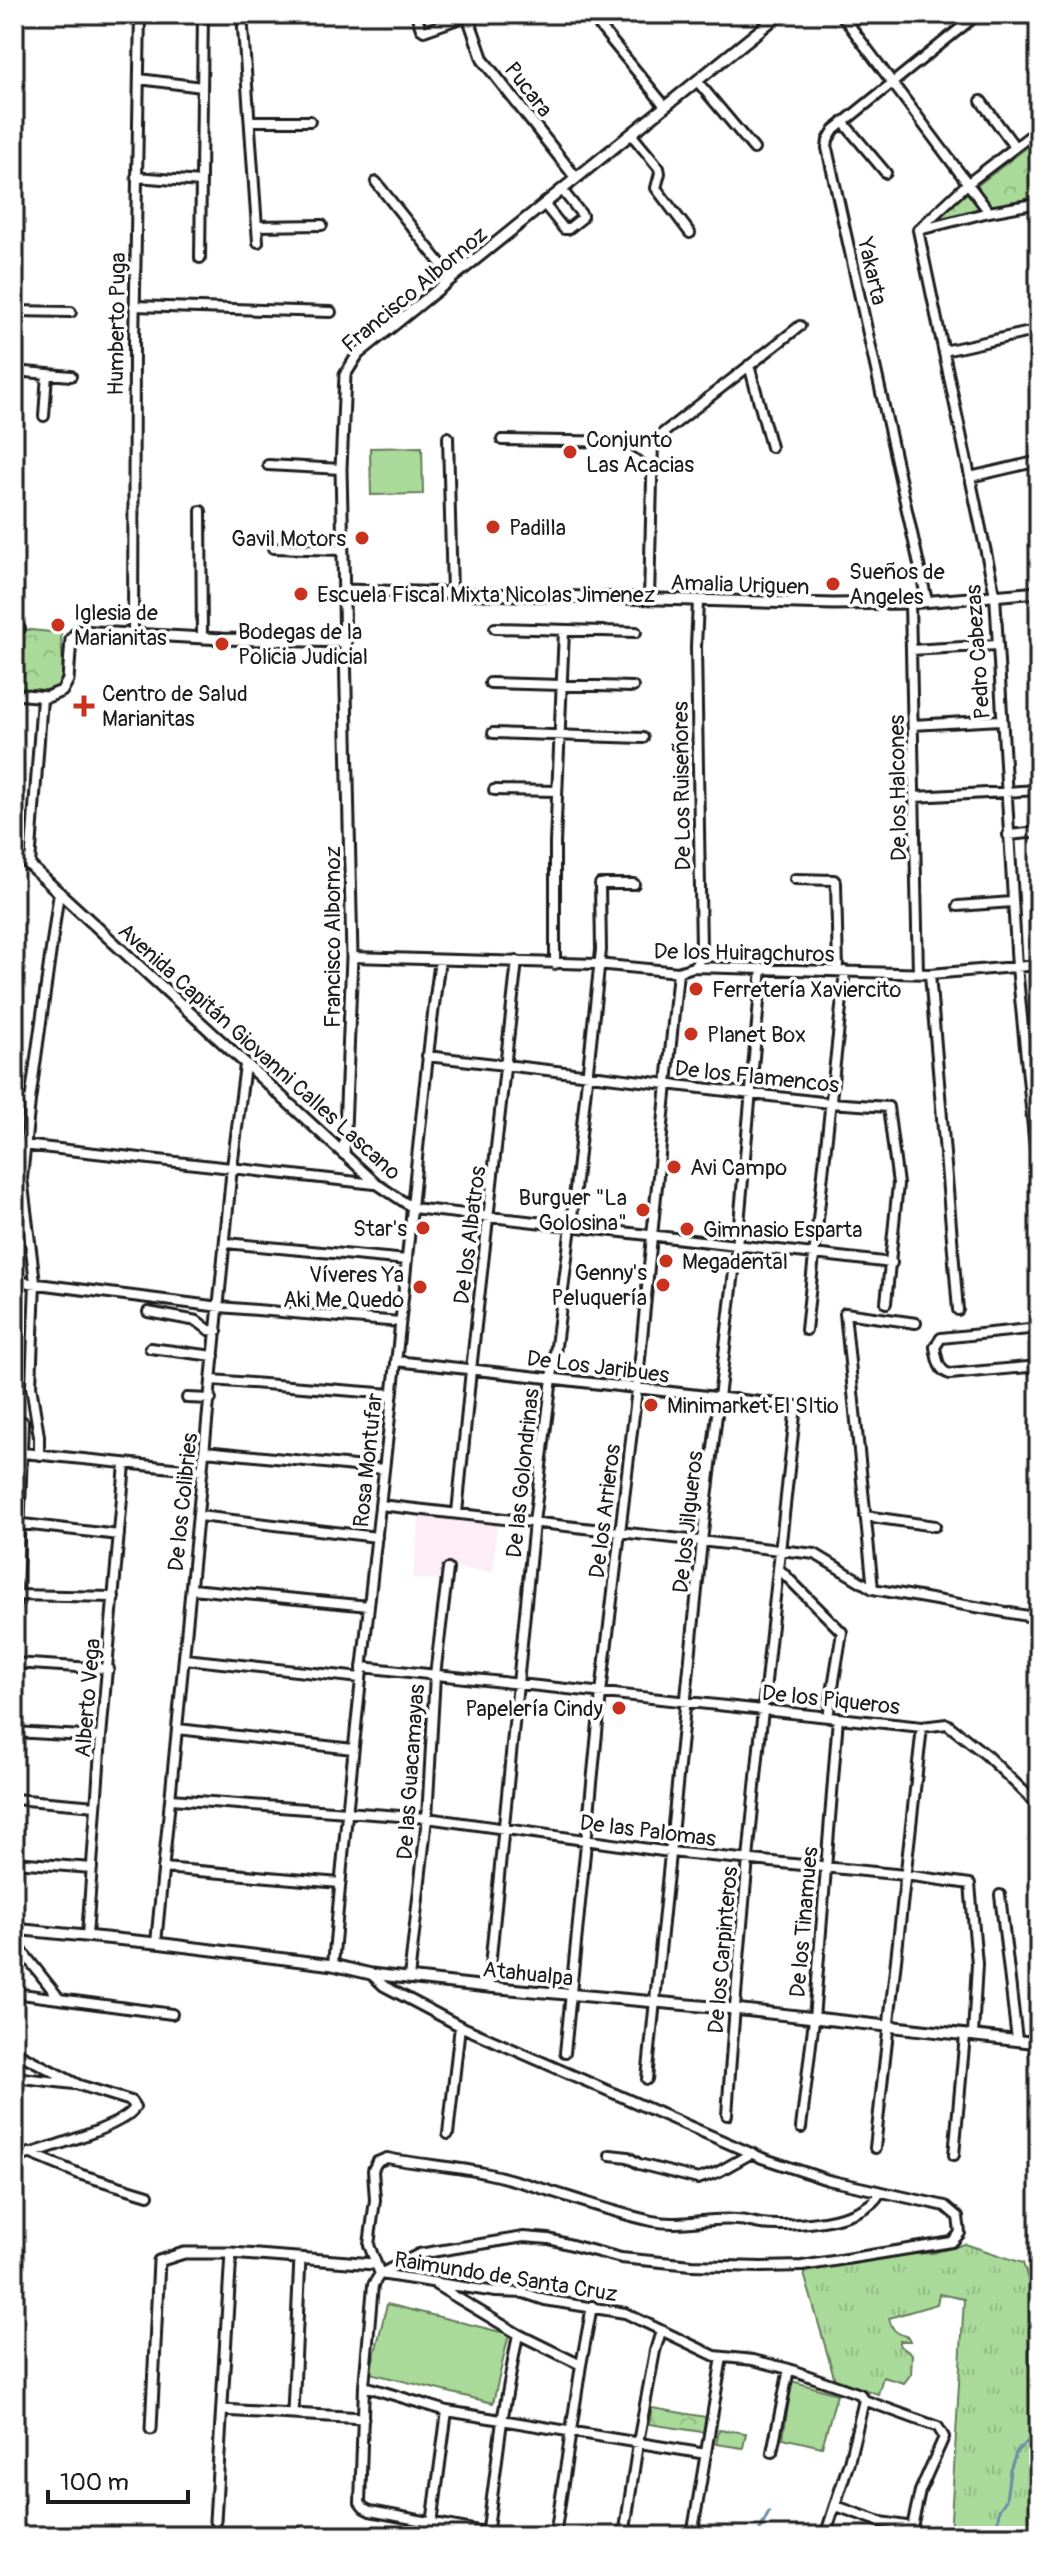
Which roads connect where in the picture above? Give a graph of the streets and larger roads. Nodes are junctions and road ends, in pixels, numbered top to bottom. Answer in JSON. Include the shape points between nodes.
{"nodes":[{"id":1,"x":140,"y":14,"type":"edge"},
{"id":2,"x":203,"y":14,"type":"edge"},
{"id":3,"x":242,"y":14,"type":"edge"},
{"id":4,"x":416,"y":14,"type":"edge"},
{"id":5,"x":780,"y":14,"type":"edge"},
{"id":6,"x":841,"y":14,"type":"edge"},
{"id":7,"x":978,"y":14,"type":"edge"},
{"id":8,"x":467,"y":15,"type":"edge"},
{"id":9,"x":593,"y":18,"type":"dead end"},
{"id":10,"x":139,"y":79,"type":"junction"},
{"id":11,"x":697,"y":81,"type":"junction"},
{"id":12,"x":892,"y":81,"type":"junction"},
{"id":13,"x":202,"y":87,"type":"junction"},
{"id":14,"x":981,"y":101,"type":"dead end"},
{"id":15,"x":665,"y":106,"type":"junction"},
{"id":16,"x":250,"y":121,"type":"junction"},
{"id":17,"x":310,"y":121,"type":"dead end"},
{"id":18,"x":843,"y":122,"type":"junction"},
{"id":19,"x":1039,"y":129,"type":"edge"},
{"id":20,"x":631,"y":134,"type":"junction"},
{"id":21,"x":1015,"y":147,"type":"junction"},
{"id":22,"x":754,"y":149,"type":"dead end"},
{"id":23,"x":886,"y":173,"type":"dead end"},
{"id":24,"x":136,"y":177,"type":"junction"},
{"id":25,"x":576,"y":178,"type":"junction"},
{"id":26,"x":201,"y":182,"type":"junction"},
{"id":27,"x":376,"y":182,"type":"dead end"},
{"id":28,"x":967,"y":184,"type":"junction"},
{"id":29,"x":562,"y":190,"type":"junction"},
{"id":30,"x":1039,"y":203,"type":"edge"},
{"id":31,"x":544,"y":204,"type":"junction"},
{"id":32,"x":989,"y":212,"type":"junction"},
{"id":33,"x":322,"y":225,"type":"dead end"},
{"id":34,"x":257,"y":226,"type":"junction"},
{"id":35,"x":918,"y":230,"type":"junction"},
{"id":36,"x":690,"y":233,"type":"dead end"},
{"id":37,"x":258,"y":242,"type":"dead end"},
{"id":38,"x":200,"y":258,"type":"dead end"},
{"id":39,"x":452,"y":278,"type":"junction"},
{"id":40,"x":134,"y":306,"type":"junction"},
{"id":41,"x":14,"y":311,"type":"edge"},
{"id":42,"x":71,"y":312,"type":"dead end"},
{"id":43,"x":331,"y":312,"type":"dead end"},
{"id":44,"x":800,"y":326,"type":"dead end"},
{"id":45,"x":1039,"y":330,"type":"edge"},
{"id":46,"x":944,"y":351,"type":"junction"},
{"id":47,"x":749,"y":365,"type":"junction"},
{"id":48,"x":14,"y":371,"type":"edge"},
{"id":49,"x":47,"y":374,"type":"junction"},
{"id":50,"x":71,"y":376,"type":"dead end"},
{"id":51,"x":44,"y":416,"type":"dead end"},
{"id":52,"x":448,"y":437,"type":"dead end"},
{"id":53,"x":502,"y":440,"type":"dead end"},
{"id":54,"x":771,"y":447,"type":"dead end"},
{"id":55,"x":651,"y":457,"type":"junction"},
{"id":56,"x":1039,"y":461,"type":"edge"},
{"id":57,"x":268,"y":465,"type":"dead end"},
{"id":58,"x":341,"y":469,"type":"junction"},
{"id":59,"x":970,"y":477,"type":"junction"},
{"id":60,"x":201,"y":511,"type":"dead end"},
{"id":61,"x":273,"y":548,"type":"dead end"},
{"id":62,"x":343,"y":550,"type":"junction"},
{"id":63,"x":345,"y":590,"type":"junction"},
{"id":64,"x":1039,"y":592,"type":"edge"},
{"id":65,"x":452,"y":593,"type":"junction"},
{"id":66,"x":995,"y":595,"type":"junction"},
{"id":67,"x":649,"y":599,"type":"junction"},
{"id":68,"x":927,"y":601,"type":"junction"},
{"id":69,"x":698,"y":602,"type":"junction"},
{"id":70,"x":910,"y":603,"type":"junction"},
{"id":71,"x":495,"y":628,"type":"dead end"},
{"id":72,"x":564,"y":630,"type":"junction"},
{"id":73,"x":636,"y":632,"type":"dead end"},
{"id":74,"x":133,"y":634,"type":"junction"},
{"id":75,"x":202,"y":638,"type":"junction"},
{"id":76,"x":346,"y":642,"type":"junction"},
{"id":77,"x":997,"y":645,"type":"junction"},
{"id":78,"x":911,"y":650,"type":"junction"},
{"id":79,"x":490,"y":683,"type":"dead end"},
{"id":80,"x":562,"y":685,"type":"junction"},
{"id":81,"x":633,"y":687,"type":"dead end"},
{"id":82,"x":14,"y":694,"type":"edge"},
{"id":83,"x":42,"y":698,"type":"junction"},
{"id":84,"x":1000,"y":720,"type":"junction"},
{"id":85,"x":913,"y":725,"type":"junction"},
{"id":86,"x":493,"y":733,"type":"dead end"},
{"id":87,"x":560,"y":736,"type":"junction"},
{"id":88,"x":643,"y":738,"type":"dead end"},
{"id":89,"x":494,"y":790,"type":"dead end"},
{"id":90,"x":1039,"y":790,"type":"edge"},
{"id":91,"x":557,"y":791,"type":"junction"},
{"id":92,"x":1005,"y":791,"type":"junction"},
{"id":93,"x":915,"y":797,"type":"junction"},
{"id":94,"x":1039,"y":832,"type":"edge"},
{"id":95,"x":1008,"y":835,"type":"junction"},
{"id":96,"x":14,"y":851,"type":"edge"},
{"id":97,"x":30,"y":865,"type":"junction"},
{"id":98,"x":795,"y":879,"type":"dead end"},
{"id":99,"x":634,"y":884,"type":"dead end"},
{"id":100,"x":59,"y":892,"type":"junction"},
{"id":101,"x":1012,"y":902,"type":"junction"},
{"id":102,"x":958,"y":906,"type":"dead end"},
{"id":103,"x":352,"y":957,"type":"junction"},
{"id":104,"x":440,"y":960,"type":"junction"},
{"id":105,"x":517,"y":961,"type":"junction"},
{"id":106,"x":555,"y":964,"type":"junction"},
{"id":107,"x":597,"y":964,"type":"junction"},
{"id":108,"x":1039,"y":965,"type":"edge"},
{"id":109,"x":693,"y":967,"type":"junction"},
{"id":110,"x":1017,"y":967,"type":"junction"},
{"id":111,"x":762,"y":968,"type":"junction"},
{"id":112,"x":841,"y":971,"type":"junction"},
{"id":113,"x":678,"y":972,"type":"junction"},
{"id":114,"x":918,"y":973,"type":"junction"},
{"id":115,"x":930,"y":974,"type":"junction"},
{"id":116,"x":427,"y":1056,"type":"junction"},
{"id":117,"x":245,"y":1065,"type":"junction"},
{"id":118,"x":507,"y":1065,"type":"junction"},
{"id":119,"x":587,"y":1074,"type":"junction"},
{"id":120,"x":667,"y":1084,"type":"junction"},
{"id":121,"x":750,"y":1094,"type":"junction"},
{"id":122,"x":14,"y":1100,"type":"edge"},
{"id":123,"x":30,"y":1101,"type":"junction"},
{"id":124,"x":830,"y":1103,"type":"junction"},
{"id":125,"x":14,"y":1144,"type":"edge"},
{"id":126,"x":24,"y":1145,"type":"junction"},
{"id":127,"x":344,"y":1154,"type":"junction"},
{"id":128,"x":232,"y":1167,"type":"junction"},
{"id":129,"x":18,"y":1178,"type":"edge"},
{"id":130,"x":377,"y":1184,"type":"junction"},
{"id":131,"x":1039,"y":1188,"type":"edge"},
{"id":132,"x":413,"y":1208,"type":"junction"},
{"id":133,"x":490,"y":1216,"type":"junction"},
{"id":134,"x":571,"y":1226,"type":"junction"},
{"id":135,"x":652,"y":1237,"type":"junction"},
{"id":136,"x":226,"y":1243,"type":"junction"},
{"id":137,"x":737,"y":1246,"type":"junction"},
{"id":138,"x":813,"y":1254,"type":"junction"},
{"id":139,"x":407,"y":1260,"type":"junction"},
{"id":140,"x":892,"y":1263,"type":"junction"},
{"id":141,"x":14,"y":1281,"type":"edge"},
{"id":142,"x":35,"y":1282,"type":"junction"},
{"id":143,"x":886,"y":1303,"type":"dead end"},
{"id":144,"x":220,"y":1307,"type":"junction"},
{"id":145,"x":958,"y":1310,"type":"dead end"},
{"id":146,"x":148,"y":1312,"type":"dead end"},
{"id":147,"x":400,"y":1322,"type":"junction"},
{"id":148,"x":916,"y":1323,"type":"dead end"},
{"id":149,"x":1039,"y":1328,"type":"edge"},
{"id":150,"x":806,"y":1330,"type":"dead end"},
{"id":151,"x":217,"y":1331,"type":"junction"},
{"id":152,"x":150,"y":1348,"type":"dead end"},
{"id":153,"x":214,"y":1356,"type":"junction"},
{"id":154,"x":396,"y":1361,"type":"junction"},
{"id":155,"x":1039,"y":1366,"type":"edge"},
{"id":156,"x":471,"y":1370,"type":"junction"},
{"id":157,"x":551,"y":1379,"type":"junction"},
{"id":158,"x":212,"y":1380,"type":"junction"},
{"id":159,"x":637,"y":1389,"type":"junction"},
{"id":160,"x":392,"y":1394,"type":"junction"},
{"id":161,"x":187,"y":1398,"type":"dead end"},
{"id":162,"x":719,"y":1398,"type":"junction"},
{"id":163,"x":211,"y":1399,"type":"junction"},
{"id":164,"x":796,"y":1406,"type":"joint"},
{"id":165,"x":23,"y":1422,"type":"dead end"},
{"id":166,"x":205,"y":1451,"type":"junction"},
{"id":167,"x":23,"y":1453,"type":"junction"},
{"id":168,"x":39,"y":1455,"type":"junction"},
{"id":169,"x":125,"y":1464,"type":"junction"},
{"id":170,"x":384,"y":1469,"type":"junction"},
{"id":171,"x":203,"y":1471,"type":"junction"},
{"id":172,"x":380,"y":1505,"type":"junction"},
{"id":173,"x":457,"y":1513,"type":"junction"},
{"id":174,"x":199,"y":1516,"type":"junction"},
{"id":175,"x":865,"y":1516,"type":"junction"},
{"id":176,"x":534,"y":1522,"type":"junction"},
{"id":177,"x":17,"y":1523,"type":"edge"},
{"id":178,"x":935,"y":1526,"type":"dead end"},
{"id":179,"x":619,"y":1532,"type":"junction"},
{"id":180,"x":119,"y":1535,"type":"junction"},
{"id":181,"x":377,"y":1537,"type":"junction"},
{"id":182,"x":702,"y":1541,"type":"junction"},
{"id":183,"x":781,"y":1550,"type":"junction"},
{"id":184,"x":448,"y":1569,"type":"dead end"},
{"id":185,"x":779,"y":1569,"type":"junction"},
{"id":186,"x":192,"y":1589,"type":"junction"},
{"id":187,"x":873,"y":1589,"type":"junction"},
{"id":188,"x":16,"y":1595,"type":"edge"},
{"id":189,"x":114,"y":1597,"type":"junction"},
{"id":190,"x":369,"y":1606,"type":"junction"},
{"id":191,"x":14,"y":1616,"type":"edge"},
{"id":192,"x":1039,"y":1618,"type":"edge"},
{"id":193,"x":185,"y":1659,"type":"junction"},
{"id":194,"x":14,"y":1663,"type":"edge"},
{"id":195,"x":362,"y":1667,"type":"junction"},
{"id":196,"x":109,"y":1669,"type":"junction"},
{"id":197,"x":435,"y":1675,"type":"junction"},
{"id":198,"x":361,"y":1678,"type":"junction"},
{"id":199,"x":518,"y":1684,"type":"junction"},
{"id":200,"x":601,"y":1693,"type":"junction"},
{"id":201,"x":686,"y":1702,"type":"junction"},
{"id":202,"x":763,"y":1710,"type":"junction"},
{"id":203,"x":833,"y":1717,"type":"junction"},
{"id":204,"x":922,"y":1727,"type":"junction"},
{"id":205,"x":178,"y":1729,"type":"junction"},
{"id":206,"x":14,"y":1732,"type":"edge"},
{"id":207,"x":101,"y":1737,"type":"junction"},
{"id":208,"x":353,"y":1749,"type":"junction"},
{"id":209,"x":14,"y":1799,"type":"edge"},
{"id":210,"x":171,"y":1799,"type":"junction"},
{"id":211,"x":96,"y":1806,"type":"junction"},
{"id":212,"x":1039,"y":1806,"type":"edge"},
{"id":213,"x":347,"y":1811,"type":"junction"},
{"id":214,"x":427,"y":1818,"type":"junction"},
{"id":215,"x":504,"y":1829,"type":"junction"},
{"id":216,"x":586,"y":1841,"type":"junction"},
{"id":217,"x":670,"y":1852,"type":"junction"},
{"id":218,"x":748,"y":1860,"type":"junction"},
{"id":219,"x":14,"y":1862,"type":"edge"},
{"id":220,"x":826,"y":1867,"type":"junction"},
{"id":221,"x":92,"y":1868,"type":"junction"},
{"id":222,"x":163,"y":1868,"type":"junction"},
{"id":223,"x":905,"y":1875,"type":"junction"},
{"id":224,"x":340,"y":1883,"type":"junction"},
{"id":225,"x":1000,"y":1895,"type":"dead end"},
{"id":226,"x":14,"y":1929,"type":"edge"},
{"id":227,"x":87,"y":1936,"type":"junction"},
{"id":228,"x":14,"y":1941,"type":"edge"},
{"id":229,"x":156,"y":1943,"type":"junction"},
{"id":230,"x":333,"y":1965,"type":"junction"},
{"id":231,"x":371,"y":1974,"type":"junction"},
{"id":232,"x":409,"y":1978,"type":"junction"},
{"id":233,"x":488,"y":1987,"type":"junction"},
{"id":234,"x":14,"y":1993,"type":"edge"},
{"id":235,"x":571,"y":1995,"type":"junction"},
{"id":236,"x":59,"y":1998,"type":"junction"},
{"id":237,"x":655,"y":2002,"type":"junction"},
{"id":238,"x":734,"y":2009,"type":"junction"},
{"id":239,"x":172,"y":2014,"type":"dead end"},
{"id":240,"x":814,"y":2019,"type":"junction"},
{"id":241,"x":460,"y":2026,"type":"junction"},
{"id":242,"x":888,"y":2028,"type":"junction"},
{"id":243,"x":969,"y":2035,"type":"junction"},
{"id":244,"x":1017,"y":2040,"type":"junction"},
{"id":245,"x":1039,"y":2043,"type":"edge"},
{"id":246,"x":14,"y":2051,"type":"edge"},
{"id":247,"x":565,"y":2053,"type":"dead end"},
{"id":248,"x":14,"y":2077,"type":"edge"},
{"id":249,"x":647,"y":2079,"type":"dead end"},
{"id":250,"x":79,"y":2085,"type":"junction"},
{"id":251,"x":727,"y":2115,"type":"dead end"},
{"id":252,"x":801,"y":2128,"type":"dead end"},
{"id":253,"x":448,"y":2134,"type":"dead end"},
{"id":254,"x":875,"y":2148,"type":"dead end"},
{"id":255,"x":29,"y":2153,"type":"junction"},
{"id":256,"x":752,"y":2153,"type":"junction"},
{"id":257,"x":610,"y":2155,"type":"dead end"},
{"id":258,"x":954,"y":2155,"type":"dead end"},
{"id":259,"x":14,"y":2159,"type":"edge"},
{"id":260,"x":879,"y":2194,"type":"junction"},
{"id":261,"x":148,"y":2195,"type":"dead end"},
{"id":262,"x":231,"y":2253,"type":"junction"},
{"id":263,"x":300,"y":2258,"type":"junction"},
{"id":264,"x":374,"y":2264,"type":"junction"},
{"id":265,"x":380,"y":2274,"type":"junction"},
{"id":266,"x":431,"y":2281,"type":"junction"},
{"id":267,"x":592,"y":2306,"type":"junction"},
{"id":268,"x":661,"y":2331,"type":"junction"},
{"id":269,"x":518,"y":2334,"type":"junction"},
{"id":270,"x":722,"y":2357,"type":"junction"},
{"id":271,"x":581,"y":2365,"type":"junction"},
{"id":272,"x":789,"y":2369,"type":"junction"},
{"id":273,"x":364,"y":2386,"type":"junction"},
{"id":274,"x":864,"y":2400,"type":"junction"},
{"id":275,"x":222,"y":2410,"type":"junction"},
{"id":276,"x":447,"y":2411,"type":"junction"},
{"id":277,"x":293,"y":2413,"type":"junction"},
{"id":278,"x":363,"y":2418,"type":"junction"},
{"id":279,"x":502,"y":2421,"type":"junction"},
{"id":280,"x":151,"y":2429,"type":"dead end"},
{"id":281,"x":570,"y":2432,"type":"junction"},
{"id":282,"x":638,"y":2443,"type":"junction"},
{"id":283,"x":772,"y":2452,"type":"dead end"},
{"id":284,"x":706,"y":2454,"type":"junction"},
{"id":285,"x":836,"y":2506,"type":"junction"},
{"id":286,"x":215,"y":2521,"type":"dead end"},
{"id":287,"x":432,"y":2524,"type":"junction"},
{"id":288,"x":911,"y":2532,"type":"edge"},
{"id":289,"x":488,"y":2535,"type":"edge"},
{"id":290,"x":411,"y":2536,"type":"edge"},
{"id":291,"x":505,"y":2536,"type":"edge"},
{"id":292,"x":555,"y":2536,"type":"edge"},
{"id":293,"x":624,"y":2536,"type":"edge"},
{"id":294,"x":692,"y":2536,"type":"edge"},
{"id":295,"x":825,"y":2536,"type":"edge"}],
"edges":[{"from":1,"to":10,"type":"street","name":"Humberto Puga"},
{"from":2,"to":13,"type":"street"},
{"from":3,"to":16,"type":"street"},
{"from":4,"to":8,"type":"street","via":[[424,31]]},
{"from":5,"to":11,"type":"street","name":"Francisco Albornoz"},
{"from":6,"to":12,"type":"street"},
{"from":7,"to":12,"type":"street","name":"Yakarta"},
{"from":8,"to":25,"type":"street","name":"Pucara","via":[[483,60]]},
{"from":9,"to":15,"type":"street"},
{"from":10,"to":13,"type":"street"},
{"from":10,"to":24,"type":"street","name":"Humberto Puga"},
{"from":11,"to":15,"type":"street","name":"Francisco Albornoz"},
{"from":11,"to":22,"type":"street"},
{"from":12,"to":18,"type":"street","name":"Yakarta"},
{"from":12,"to":28,"type":"street"},
{"from":13,"to":26,"type":"street"},
{"from":14,"to":21,"type":"street"},
{"from":15,"to":20,"type":"street","name":"Francisco Albornoz"},
{"from":16,"to":17,"type":"street"},
{"from":16,"to":34,"type":"street"},
{"from":18,"to":23,"type":"street"},
{"from":18,"to":68,"type":"street","name":"Yakarta","via":[[827,148]]},
{"from":19,"to":21,"type":"street"},
{"from":20,"to":25,"type":"street","name":"Francisco Albornoz"},
{"from":20,"to":36,"type":"street","via":[[659,168],[656,188]]},
{"from":21,"to":28,"type":"street"},
{"from":24,"to":26,"type":"street"},
{"from":24,"to":40,"type":"street","name":"Humberto Puga"},
{"from":25,"to":29,"type":"street","name":"Francisco Albornoz"},
{"from":26,"to":38,"type":"street"},
{"from":27,"to":39,"type":"street"},
{"from":28,"to":32,"type":"street"},
{"from":28,"to":35,"type":"street"},
{"from":29,"to":31,"type":"street","name":"Francisco Albornoz"},
{"from":29,"to":31,"type":"street","via":[[582,215],[568,229]]},
{"from":30,"to":32,"type":"street"},
{"from":31,"to":39,"type":"street","name":"Francisco Albornoz"},
{"from":32,"to":35,"type":"street"},
{"from":33,"to":34,"type":"street"},
{"from":34,"to":37,"type":"street"},
{"from":35,"to":46,"type":"street","name":"Pedro Cabezas"},
{"from":39,"to":58,"type":"street","name":"Francisco Albornoz","via":[[351,364],[345,375]]},
{"from":40,"to":43,"type":"street"},
{"from":40,"to":74,"type":"street","name":"Humberto Puga"},
{"from":41,"to":42,"type":"street"},
{"from":44,"to":47,"type":"street"},
{"from":45,"to":46,"type":"street"},
{"from":46,"to":59,"type":"street","name":"Pedro Cabezas"},
{"from":47,"to":54,"type":"street"},
{"from":47,"to":55,"type":"street","via":[[658,435]]},
{"from":48,"to":49,"type":"street"},
{"from":49,"to":50,"type":"street"},
{"from":49,"to":51,"type":"street"},
{"from":52,"to":65,"type":"street"},
{"from":53,"to":55,"type":"street","via":[[629,442]]},
{"from":55,"to":67,"type":"street"},
{"from":56,"to":59,"type":"street"},
{"from":57,"to":58,"type":"street"},
{"from":58,"to":62,"type":"street","name":"Francisco Albornoz"},
{"from":59,"to":66,"type":"street","name":"Pedro Cabezas"},
{"from":60,"to":75,"type":"street"},
{"from":61,"to":62,"type":"street"},
{"from":62,"to":63,"type":"street","name":"Francisco Albornoz"},
{"from":63,"to":65,"type":"street","name":"Amalia Uriguen"},
{"from":63,"to":76,"type":"street","name":"Francisco Albornoz"},
{"from":64,"to":66,"type":"street","name":"Amalia Uriguen"},
{"from":65,"to":67,"type":"street","name":"Amalia Uriguen"},
{"from":66,"to":68,"type":"street","name":"Amalia Uriguen"},
{"from":66,"to":77,"type":"street","name":"Pedro Cabezas"},
{"from":67,"to":69,"type":"street","name":"Amalia Uriguen"},
{"from":68,"to":70,"type":"street","name":"Amalia Uriguen"},
{"from":69,"to":70,"type":"street","name":"Amalia Uriguen"},
{"from":69,"to":109,"type":"street","name":"De Los Ruiseñores","via":[[701,949]]},
{"from":70,"to":78,"type":"street","name":"De los Halcones"},
{"from":71,"to":72,"type":"street"},
{"from":72,"to":73,"type":"street"},
{"from":72,"to":80,"type":"street"},
{"from":74,"to":75,"type":"street"},
{"from":74,"to":83,"type":"street","via":[[75,632],[67,684]]},
{"from":75,"to":76,"type":"street"},
{"from":76,"to":103,"type":"street","name":"Francisco Albornoz"},
{"from":77,"to":78,"type":"street"},
{"from":77,"to":84,"type":"street","name":"Pedro Cabezas"},
{"from":78,"to":85,"type":"street","name":"De los Halcones"},
{"from":79,"to":80,"type":"street"},
{"from":80,"to":81,"type":"street"},
{"from":80,"to":87,"type":"street"},
{"from":82,"to":83,"type":"street"},
{"from":83,"to":97,"type":"street"},
{"from":84,"to":85,"type":"street"},
{"from":84,"to":92,"type":"street","name":"Pedro Cabezas"},
{"from":85,"to":93,"type":"street","name":"De los Halcones"},
{"from":86,"to":87,"type":"street"},
{"from":87,"to":88,"type":"street"},
{"from":87,"to":91,"type":"street"},
{"from":89,"to":91,"type":"street"},
{"from":90,"to":92,"type":"street"},
{"from":91,"to":106,"type":"street"},
{"from":92,"to":93,"type":"street"},
{"from":92,"to":95,"type":"street","name":"Pedro Cabezas"},
{"from":93,"to":114,"type":"street","name":"De los Halcones"},
{"from":94,"to":95,"type":"street"},
{"from":95,"to":101,"type":"street","name":"Pedro Cabezas"},
{"from":96,"to":97,"type":"street","name":"Avenida Capitán Giovanni Calles Lascano"},
{"from":97,"to":100,"type":"street","name":"Avenida Capitán Giovanni Calles Lascano"},
{"from":98,"to":112,"type":"street","via":[[836,883]]},
{"from":99,"to":107,"type":"street","name":"De las Golondrinas","via":[[600,884]]},
{"from":100,"to":117,"type":"street","name":"Avenida Capitán Giovanni Calles Lascano"},
{"from":100,"to":123,"type":"street"},
{"from":101,"to":102,"type":"street"},
{"from":101,"to":110,"type":"street","name":"Pedro Cabezas"},
{"from":103,"to":104,"type":"street","name":"De los Huiragchuros"},
{"from":103,"to":127,"type":"street","name":"Francisco Albornoz"},
{"from":104,"to":105,"type":"street","name":"De los Huiragchuros"},
{"from":104,"to":116,"type":"street","name":"Rosa Montufar"},
{"from":105,"to":106,"type":"street","name":"De los Huiragchuros"},
{"from":105,"to":118,"type":"street","name":"De los Albatros"},
{"from":106,"to":107,"type":"street","name":"De los Huiragchuros"},
{"from":107,"to":113,"type":"street","name":"De los Huiragchuros"},
{"from":107,"to":119,"type":"street","name":"De las Golondrinas"},
{"from":108,"to":110,"type":"street","name":"De los Huiragchuros"},
{"from":109,"to":111,"type":"street","name":"De los Huiragchuros"},
{"from":109,"to":113,"type":"street","name":"De los Huiragchuros"},
{"from":110,"to":115,"type":"street","name":"De los Huiragchuros"},
{"from":110,"to":131,"type":"street","name":"Pedro Cabezas"},
{"from":111,"to":112,"type":"street","name":"De los Huiragchuros"},
{"from":111,"to":121,"type":"street","name":"De los Jilgueros"},
{"from":112,"to":114,"type":"street","name":"De los Huiragchuros"},
{"from":112,"to":124,"type":"street"},
{"from":113,"to":120,"type":"street","name":"De los Arrieros"},
{"from":114,"to":115,"type":"street","name":"De los Huiragchuros"},
{"from":115,"to":145,"type":"street"},
{"from":116,"to":118,"type":"street","name":"De los Flamencos"},
{"from":116,"to":132,"type":"street","name":"Rosa Montufar"},
{"from":117,"to":127,"type":"street","name":"Avenida Capitán Giovanni Calles Lascano"},
{"from":117,"to":128,"type":"street","name":"De los Colibries"},
{"from":118,"to":119,"type":"street","name":"De los Flamencos"},
{"from":118,"to":133,"type":"street","name":"De los Albatros"},
{"from":119,"to":120,"type":"street","name":"De los Flamencos"},
{"from":119,"to":134,"type":"street","name":"De las Golondrinas"},
{"from":120,"to":121,"type":"street","name":"De los Flamencos"},
{"from":120,"to":135,"type":"street","name":"De los Arrieros"},
{"from":121,"to":124,"type":"street","name":"De los Flamencos"},
{"from":121,"to":137,"type":"street","name":"De los Jilgueros"},
{"from":122,"to":123,"type":"street"},
{"from":123,"to":126,"type":"street"},
{"from":124,"to":138,"type":"street"},
{"from":124,"to":140,"type":"street","name":"De los Flamencos","via":[[888,1107],[898,1184]]},
{"from":125,"to":126,"type":"street"},
{"from":126,"to":128,"type":"street"},
{"from":126,"to":129,"type":"street"},
{"from":127,"to":130,"type":"street","name":"Avenida Capitán Giovanni Calles Lascano"},
{"from":128,"to":130,"type":"street"},
{"from":128,"to":136,"type":"street","name":"De los Colibries"},
{"from":129,"to":142,"type":"street"},
{"from":130,"to":132,"type":"street","name":"Avenida Capitán Giovanni Calles Lascano"},
{"from":132,"to":133,"type":"street","name":"Avenida Capitán Giovanni Calles Lascano"},
{"from":132,"to":139,"type":"street","name":"Rosa Montufar"},
{"from":133,"to":134,"type":"street","name":"Avenida Capitán Giovanni Calles Lascano"},
{"from":133,"to":156,"type":"street","name":"De los Albatros"},
{"from":134,"to":135,"type":"street","name":"Avenida Capitán Giovanni Calles Lascano"},
{"from":134,"to":157,"type":"street","name":"De las Golondrinas"},
{"from":135,"to":137,"type":"street","name":"Avenida Capitán Giovanni Calles Lascano"},
{"from":135,"to":159,"type":"street","name":"De los Arrieros"},
{"from":136,"to":139,"type":"street"},
{"from":136,"to":144,"type":"street","name":"De los Colibries"},
{"from":137,"to":138,"type":"street","name":"Avenida Capitán Giovanni Calles Lascano"},
{"from":137,"to":162,"type":"street","name":"De los Jilgueros"},
{"from":138,"to":140,"type":"street","name":"Avenida Capitán Giovanni Calles Lascano"},
{"from":138,"to":150,"type":"street"},
{"from":139,"to":147,"type":"street","name":"Rosa Montufar"},
{"from":140,"to":143,"type":"street","name":"De los Flamencos"},
{"from":141,"to":142,"type":"street"},
{"from":142,"to":144,"type":"street"},
{"from":142,"to":168,"type":"street","via":[[31,1386]]},
{"from":144,"to":147,"type":"street"},
{"from":144,"to":151,"type":"street","name":"De los Colibries"},
{"from":146,"to":151,"type":"street","via":[[197,1321]]},
{"from":147,"to":154,"type":"street","name":"Rosa Montufar"},
{"from":148,"to":175,"type":"street","via":[[845,1313]]},
{"from":149,"to":155,"type":"street","via":[[941,1338],[935,1347],[939,1365],[950,1374]]},
{"from":151,"to":153,"type":"street","name":"De los Colibries"},
{"from":152,"to":153,"type":"street"},
{"from":153,"to":158,"type":"street","name":"De los Colibries"},
{"from":154,"to":156,"type":"street","name":"De Los Jaribues"},
{"from":154,"to":160,"type":"street","name":"Rosa Montufar"},
{"from":156,"to":157,"type":"street","name":"De Los Jaribues"},
{"from":156,"to":173,"type":"street","name":"De los Albatros"},
{"from":157,"to":159,"type":"street","name":"De Los Jaribues"},
{"from":157,"to":176,"type":"street","name":"De las Golondrinas"},
{"from":158,"to":160,"type":"street"},
{"from":158,"to":163,"type":"street","name":"De los Colibries"},
{"from":159,"to":162,"type":"street","name":"De Los Jaribues"},
{"from":159,"to":179,"type":"street","name":"De los Arrieros"},
{"from":160,"to":170,"type":"street","name":"Rosa Montufar"},
{"from":161,"to":163,"type":"street"},
{"from":162,"to":164,"type":"street","name":"De Los Jaribues"},
{"from":162,"to":182,"type":"street","name":"De los Jilgueros"},
{"from":163,"to":166,"type":"street","name":"De los Colibries"},
{"from":164,"to":183,"type":"street","name":"De los Carpinteros"},
{"from":165,"to":167,"type":"street"},
{"from":166,"to":170,"type":"street"},
{"from":166,"to":171,"type":"street","name":"De los Colibries"},
{"from":167,"to":168,"type":"street"},
{"from":167,"to":177,"type":"street"},
{"from":168,"to":169,"type":"street"},
{"from":169,"to":171,"type":"street"},
{"from":169,"to":180,"type":"street","name":"Alberto Vega"},
{"from":170,"to":172,"type":"street","name":"Rosa Montufar"},
{"from":171,"to":174,"type":"street","name":"De los Colibries"},
{"from":172,"to":173,"type":"street"},
{"from":172,"to":181,"type":"street","name":"Rosa Montufar"},
{"from":173,"to":176,"type":"street"},
{"from":174,"to":181,"type":"street"},
{"from":174,"to":186,"type":"street","name":"De los Colibries"},
{"from":175,"to":178,"type":"street"},
{"from":175,"to":187,"type":"street"},
{"from":176,"to":179,"type":"street"},
{"from":176,"to":199,"type":"street","name":"De las Golondrinas"},
{"from":177,"to":180,"type":"street"},
{"from":177,"to":188,"type":"street"},
{"from":179,"to":182,"type":"street"},
{"from":179,"to":200,"type":"street","name":"De los Arrieros"},
{"from":180,"to":189,"type":"street","name":"Alberto Vega"},
{"from":181,"to":190,"type":"street","name":"Rosa Montufar"},
{"from":182,"to":183,"type":"street"},
{"from":182,"to":201,"type":"street","name":"De los Jilgueros"},
{"from":183,"to":185,"type":"street","name":"De los Carpinteros"},
{"from":183,"to":187,"type":"street","via":[[815,1554]]},
{"from":184,"to":197,"type":"street","name":"De las Guacamayas"},
{"from":185,"to":202,"type":"street","name":"De los Carpinteros"},
{"from":185,"to":203,"type":"street","name":"De los Tinamues","via":[[842,1632]]},
{"from":186,"to":190,"type":"street"},
{"from":186,"to":193,"type":"street","name":"De los Colibries"},
{"from":187,"to":192,"type":"street"},
{"from":188,"to":189,"type":"street"},
{"from":188,"to":191,"type":"street"},
{"from":189,"to":196,"type":"street","name":"Alberto Vega"},
{"from":190,"to":195,"type":"street","name":"Rosa Montufar"},
{"from":193,"to":198,"type":"street"},
{"from":193,"to":205,"type":"street","name":"De los Colibries"},
{"from":194,"to":196,"type":"street"},
{"from":195,"to":197,"type":"street","name":"De los Piqueros"},
{"from":195,"to":198,"type":"street","name":"Rosa Montufar"},
{"from":196,"to":207,"type":"street","name":"Alberto Vega"},
{"from":197,"to":199,"type":"street","name":"De los Piqueros"},
{"from":197,"to":214,"type":"street","name":"De las Guacamayas"},
{"from":198,"to":208,"type":"street","name":"Rosa Montufar"},
{"from":199,"to":200,"type":"street","name":"De los Piqueros"},
{"from":199,"to":215,"type":"street","name":"De las Golondrinas"},
{"from":200,"to":201,"type":"street","name":"De los Piqueros"},
{"from":200,"to":216,"type":"street","name":"De los Arrieros"},
{"from":201,"to":202,"type":"street","name":"De los Piqueros"},
{"from":201,"to":217,"type":"street","name":"De los Jilgueros"},
{"from":202,"to":203,"type":"street","name":"De los Piqueros"},
{"from":202,"to":218,"type":"street","name":"De los Carpinteros"},
{"from":203,"to":204,"type":"street","name":"De los Piqueros"},
{"from":203,"to":220,"type":"street","name":"De los Tinamues"},
{"from":204,"to":212,"type":"street","via":[[955,1728]]},
{"from":204,"to":223,"type":"street","name":"De los Piqueros"},
{"from":205,"to":208,"type":"street"},
{"from":205,"to":210,"type":"street","name":"De los Colibries"},
{"from":206,"to":207,"type":"street"},
{"from":207,"to":211,"type":"street","name":"Alberto Vega"},
{"from":208,"to":213,"type":"street","name":"Rosa Montufar"},
{"from":209,"to":211,"type":"street"},
{"from":210,"to":213,"type":"street","name":"De las Palomas"},
{"from":210,"to":222,"type":"street","name":"De los Colibries"},
{"from":211,"to":221,"type":"street","name":"Alberto Vega"},
{"from":213,"to":214,"type":"street","name":"De las Palomas"},
{"from":213,"to":224,"type":"street","name":"Rosa Montufar"},
{"from":214,"to":215,"type":"street","name":"De las Palomas"},
{"from":214,"to":232,"type":"street","name":"De las Guacamayas"},
{"from":215,"to":216,"type":"street","name":"De las Palomas"},
{"from":215,"to":233,"type":"street","name":"De las Golondrinas"},
{"from":216,"to":217,"type":"street","name":"De las Palomas"},
{"from":216,"to":235,"type":"street","name":"De los Arrieros"},
{"from":217,"to":218,"type":"street","name":"De las Palomas"},
{"from":217,"to":237,"type":"street","name":"De los Jilgueros"},
{"from":218,"to":220,"type":"street","name":"De las Palomas"},
{"from":218,"to":238,"type":"street","name":"De los Carpinteros"},
{"from":219,"to":221,"type":"street"},
{"from":220,"to":223,"type":"street","name":"De las Palomas"},
{"from":220,"to":240,"type":"street","name":"De los Tinamues"},
{"from":221,"to":227,"type":"street","name":"Alberto Vega"},
{"from":222,"to":224,"type":"street"},
{"from":222,"to":229,"type":"street","name":"De los Colibries"},
{"from":223,"to":242,"type":"street","name":"De los Piqueros"},
{"from":223,"to":243,"type":"street","name":"De las Palomas","via":[[970,1884],[977,1964]]},
{"from":224,"to":230,"type":"street","name":"Rosa Montufar"},
{"from":225,"to":244,"type":"street"},
{"from":226,"to":227,"type":"street","name":"Atahualpa"},
{"from":227,"to":229,"type":"street","name":"Atahualpa"},
{"from":228,"to":236,"type":"street"},
{"from":229,"to":230,"type":"street","name":"Atahualpa"},
{"from":230,"to":231,"type":"street","name":"Atahualpa"},
{"from":231,"to":232,"type":"street","name":"Atahualpa"},
{"from":231,"to":241,"type":"street","name":"Raimundo de Santa Cruz"},
{"from":232,"to":233,"type":"street","name":"Atahualpa"},
{"from":233,"to":235,"type":"street","name":"Atahualpa"},
{"from":234,"to":236,"type":"street"},
{"from":235,"to":237,"type":"street","name":"Atahualpa"},
{"from":235,"to":247,"type":"street","name":"De los Arrieros"},
{"from":236,"to":239,"type":"street"},
{"from":237,"to":238,"type":"street","name":"Atahualpa"},
{"from":237,"to":249,"type":"street","name":"De los Jilgueros"},
{"from":238,"to":240,"type":"street","name":"Atahualpa"},
{"from":238,"to":251,"type":"street","name":"De los Carpinteros"},
{"from":240,"to":242,"type":"street","name":"Atahualpa"},
{"from":240,"to":252,"type":"street","name":"De los Tinamues"},
{"from":241,"to":253,"type":"street"},
{"from":241,"to":256,"type":"street","name":"Raimundo de Santa Cruz"},
{"from":242,"to":243,"type":"street","name":"Atahualpa"},
{"from":242,"to":254,"type":"street","name":"De los Piqueros"},
{"from":243,"to":244,"type":"street","name":"Atahualpa"},
{"from":243,"to":258,"type":"street","name":"De las Palomas"},
{"from":244,"to":245,"type":"street","name":"Atahualpa"},
{"from":246,"to":250,"type":"street"},
{"from":248,"to":250,"type":"street"},
{"from":250,"to":255,"type":"street","via":[[131,2101],[133,2112],[101,2130]]},
{"from":255,"to":259,"type":"street"},
{"from":255,"to":261,"type":"street"},
{"from":256,"to":257,"type":"street","via":[[698,2179]]},
{"from":256,"to":260,"type":"street","name":"Raimundo de Santa Cruz","via":[[799,2173]]},
{"from":260,"to":264,"type":"street","via":[[863,2210],[822,2220],[682,2224],[610,2211],[491,2174],[382,2158],[373,2170],[369,2245]]},
{"from":260,"to":265,"type":"street","name":"Raimundo de Santa Cruz","via":[[945,2206],[958,2217],[957,2238],[802,2266],[761,2267],[621,2258],[524,2237],[429,2251]]},
{"from":262,"to":263,"type":"street"},
{"from":262,"to":275,"type":"street"},
{"from":262,"to":280,"type":"street","via":[[184,2253],[159,2261]]},
{"from":263,"to":264,"type":"street"},
{"from":263,"to":277,"type":"street"},
{"from":264,"to":265,"type":"street"},
{"from":265,"to":266,"type":"street","name":"Raimundo de Santa Cruz"},
{"from":265,"to":273,"type":"street","via":[[373,2285]]},
{"from":266,"to":267,"type":"street","name":"Raimundo de Santa Cruz"},
{"from":266,"to":269,"type":"street"},
{"from":267,"to":268,"type":"street","name":"Raimundo de Santa Cruz","via":[[625,2313]]},
{"from":267,"to":271,"type":"street"},
{"from":268,"to":270,"type":"street","name":"Raimundo de Santa Cruz"},
{"from":268,"to":282,"type":"street"},
{"from":269,"to":271,"type":"street"},
{"from":269,"to":279,"type":"street"},
{"from":270,"to":272,"type":"street","name":"Raimundo de Santa Cruz"},
{"from":270,"to":284,"type":"street"},
{"from":271,"to":281,"type":"street"},
{"from":272,"to":274,"type":"street","name":"Raimundo de Santa Cruz","via":[[860,2394]]},
{"from":272,"to":283,"type":"street"},
{"from":273,"to":276,"type":"street"},
{"from":273,"to":278,"type":"street"},
{"from":274,"to":285,"type":"street"},
{"from":274,"to":288,"type":"street","name":"Raimundo de Santa Cruz","via":[[941,2430],[944,2437],[920,2491]]},
{"from":275,"to":277,"type":"street"},
{"from":275,"to":286,"type":"street"},
{"from":276,"to":279,"type":"street"},
{"from":276,"to":287,"type":"street"},
{"from":277,"to":278,"type":"street"},
{"from":278,"to":287,"type":"street","via":[[362,2506]]},
{"from":279,"to":281,"type":"street"},
{"from":279,"to":289,"type":"street"},
{"from":281,"to":282,"type":"street"},
{"from":281,"to":292,"type":"street"},
{"from":282,"to":284,"type":"street"},
{"from":282,"to":293,"type":"street"},
{"from":284,"to":294,"type":"street"},
{"from":285,"to":288,"type":"street"},
{"from":285,"to":295,"type":"street"},
{"from":287,"to":289,"type":"street"},
{"from":287,"to":290,"type":"street"},
{"from":289,"to":291,"type":"street"}]}
